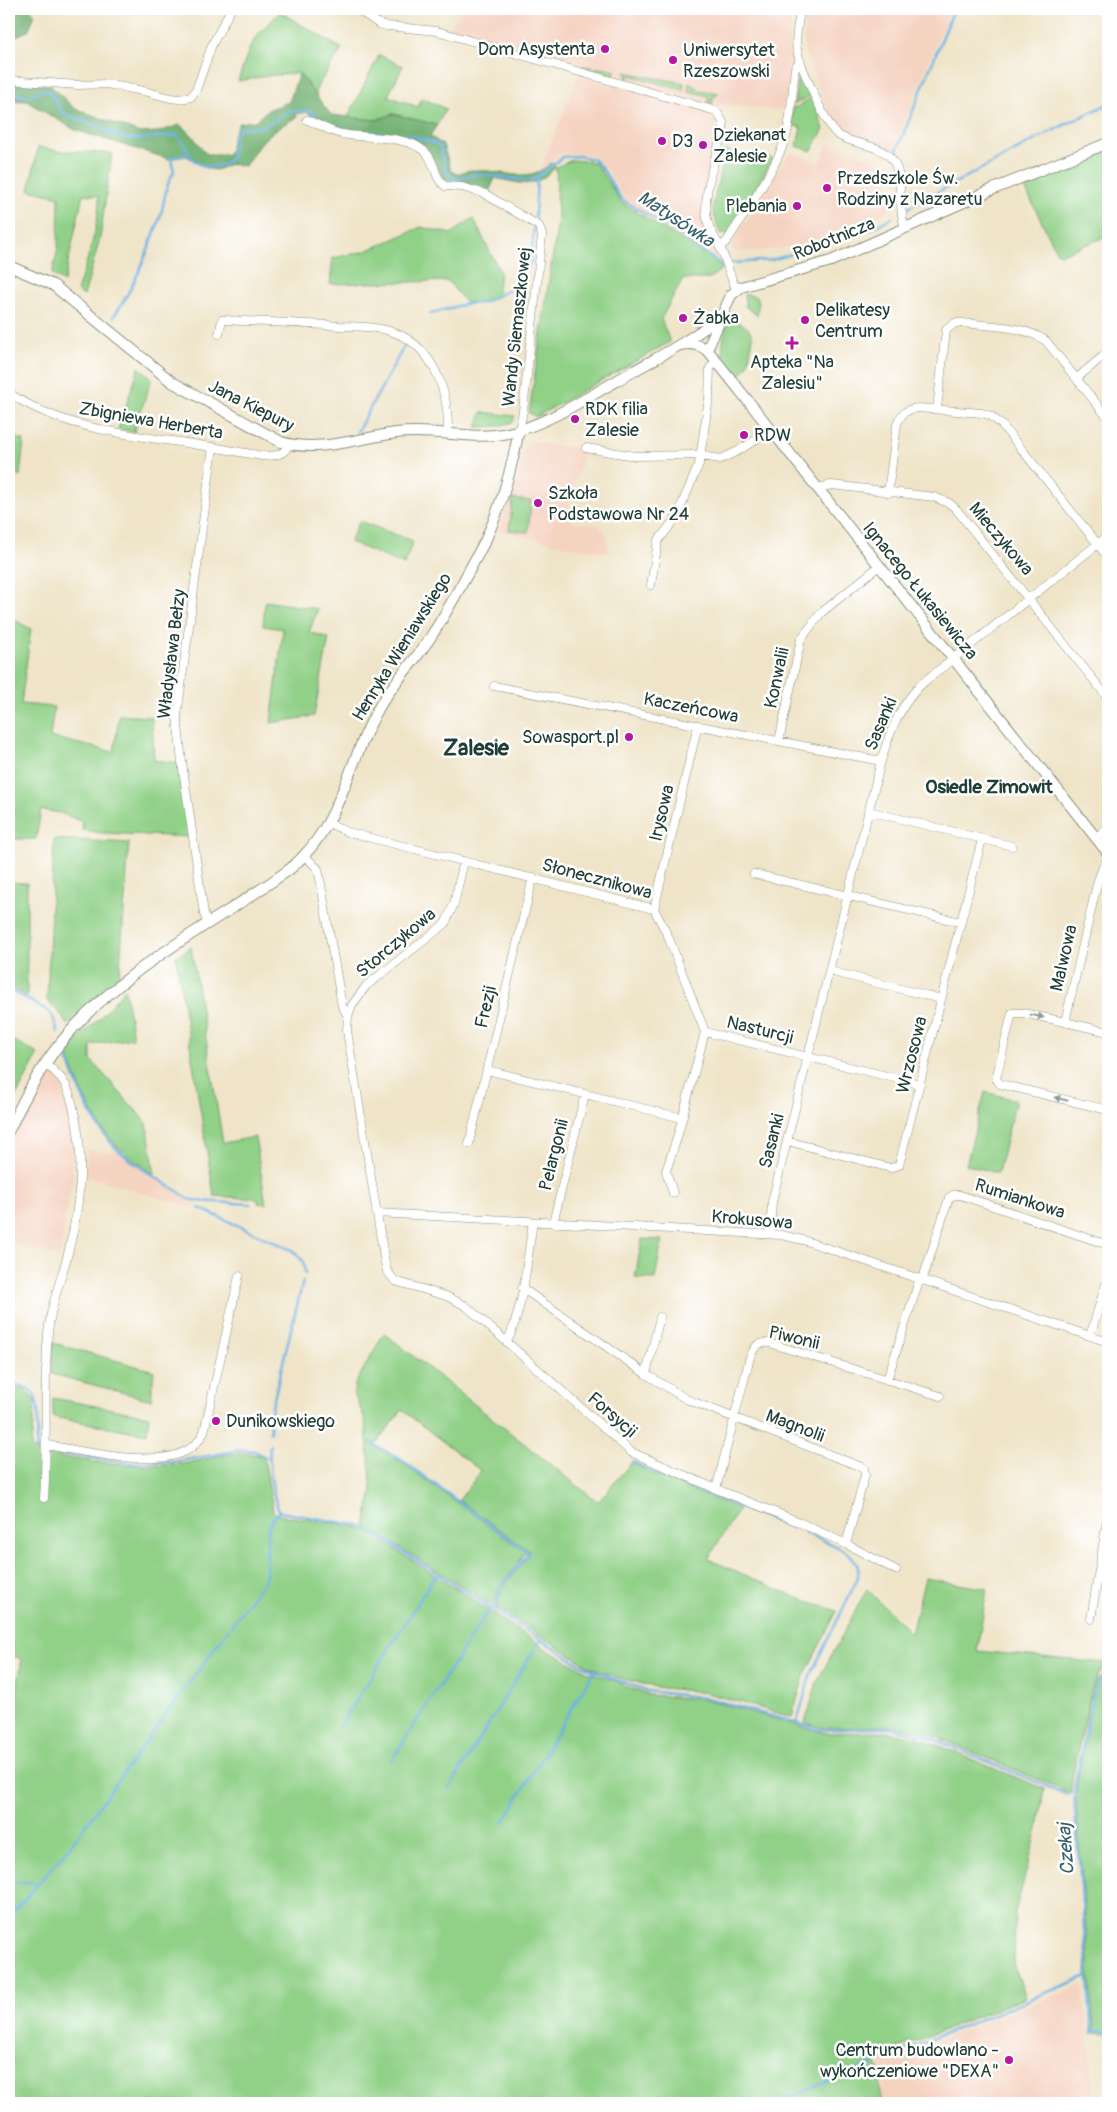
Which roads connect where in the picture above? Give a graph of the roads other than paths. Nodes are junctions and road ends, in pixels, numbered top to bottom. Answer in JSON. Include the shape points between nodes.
{"nodes":[{"id":1,"x":230,"y":9,"type":"edge"},
{"id":2,"x":357,"y":9,"type":"edge"},
{"id":3,"x":800,"y":9,"type":"edge"},
{"id":4,"x":800,"y":60,"type":"junction"},
{"id":5,"x":9,"y":80,"type":"edge"},
{"id":6,"x":307,"y":120,"type":"dead end"},
{"id":7,"x":1108,"y":143,"type":"edge"},
{"id":8,"x":905,"y":228,"type":"junction"},
{"id":9,"x":720,"y":247,"type":"junction"},
{"id":10,"x":9,"y":266,"type":"edge"},
{"id":11,"x":736,"y":290,"type":"junction"},
{"id":12,"x":724,"y":312,"type":"junction"},
{"id":13,"x":219,"y":334,"type":"dead end"},
{"id":14,"x":679,"y":346,"type":"junction"},
{"id":15,"x":707,"y":350,"type":"junction"},
{"id":16,"x":1108,"y":352,"type":"edge"},
{"id":17,"x":716,"y":361,"type":"junction"},
{"id":18,"x":1077,"y":378,"type":"junction"},
{"id":19,"x":9,"y":393,"type":"edge"},
{"id":20,"x":937,"y":408,"type":"junction"},
{"id":21,"x":1108,"y":418,"type":"edge"},
{"id":22,"x":519,"y":430,"type":"junction"},
{"id":23,"x":771,"y":430,"type":"junction"},
{"id":24,"x":448,"y":432,"type":"junction"},
{"id":25,"x":289,"y":444,"type":"junction"},
{"id":26,"x":213,"y":447,"type":"junction"},
{"id":27,"x":586,"y":448,"type":"dead end"},
{"id":28,"x":701,"y":457,"type":"junction"},
{"id":29,"x":817,"y":488,"type":"junction"},
{"id":30,"x":888,"y":493,"type":"junction"},
{"id":31,"x":1108,"y":536,"type":"edge"},
{"id":32,"x":1098,"y":544,"type":"junction"},
{"id":33,"x":1108,"y":557,"type":"edge"},
{"id":34,"x":879,"y":566,"type":"junction"},
{"id":35,"x":651,"y":585,"type":"dead end"},
{"id":36,"x":1030,"y":598,"type":"junction"},
{"id":37,"x":953,"y":659,"type":"junction"},
{"id":38,"x":494,"y":686,"type":"dead end"},
{"id":39,"x":1108,"y":695,"type":"edge"},
{"id":40,"x":698,"y":725,"type":"junction"},
{"id":41,"x":779,"y":740,"type":"junction"},
{"id":42,"x":881,"y":761,"type":"junction"},
{"id":43,"x":868,"y":811,"type":"junction"},
{"id":44,"x":329,"y":823,"type":"junction"},
{"id":45,"x":1108,"y":827,"type":"edge"},
{"id":46,"x":982,"y":838,"type":"junction"},
{"id":47,"x":1096,"y":838,"type":"junction"},
{"id":48,"x":1012,"y":846,"type":"dead end"},
{"id":49,"x":1108,"y":853,"type":"edge"},
{"id":50,"x":305,"y":856,"type":"junction"},
{"id":51,"x":1108,"y":859,"type":"edge"},
{"id":52,"x":464,"y":861,"type":"junction"},
{"id":53,"x":754,"y":874,"type":"dead end"},
{"id":54,"x":533,"y":877,"type":"junction"},
{"id":55,"x":847,"y":895,"type":"junction"},
{"id":56,"x":654,"y":909,"type":"junction"},
{"id":57,"x":960,"y":922,"type":"junction"},
{"id":58,"x":208,"y":924,"type":"junction"},
{"id":59,"x":829,"y":971,"type":"junction"},
{"id":60,"x":941,"y":999,"type":"junction"},
{"id":61,"x":348,"y":1016,"type":"junction"},
{"id":62,"x":1065,"y":1022,"type":"junction"},
{"id":63,"x":705,"y":1032,"type":"junction"},
{"id":64,"x":1108,"y":1032,"type":"edge"},
{"id":65,"x":808,"y":1057,"type":"junction"},
{"id":66,"x":45,"y":1065,"type":"junction"},
{"id":67,"x":487,"y":1070,"type":"junction"},
{"id":68,"x":920,"y":1084,"type":"junction"},
{"id":69,"x":584,"y":1094,"type":"junction"},
{"id":70,"x":1108,"y":1110,"type":"edge"},
{"id":71,"x":682,"y":1118,"type":"junction"},
{"id":72,"x":9,"y":1130,"type":"edge"},
{"id":73,"x":787,"y":1141,"type":"junction"},
{"id":74,"x":469,"y":1144,"type":"dead end"},
{"id":75,"x":673,"y":1193,"type":"dead end"},
{"id":76,"x":376,"y":1213,"type":"junction"},
{"id":77,"x":533,"y":1222,"type":"junction"},
{"id":78,"x":553,"y":1223,"type":"junction"},
{"id":79,"x":770,"y":1234,"type":"junction"},
{"id":80,"x":1108,"y":1245,"type":"edge"},
{"id":81,"x":240,"y":1276,"type":"dead end"},
{"id":82,"x":1108,"y":1277,"type":"edge"},
{"id":83,"x":921,"y":1280,"type":"junction"},
{"id":84,"x":522,"y":1288,"type":"junction"},
{"id":85,"x":660,"y":1317,"type":"dead end"},
{"id":86,"x":1090,"y":1336,"type":"junction"},
{"id":87,"x":507,"y":1342,"type":"junction"},
{"id":88,"x":1108,"y":1342,"type":"edge"},
{"id":89,"x":646,"y":1374,"type":"junction"},
{"id":90,"x":888,"y":1380,"type":"junction"},
{"id":91,"x":940,"y":1396,"type":"dead end"},
{"id":92,"x":734,"y":1419,"type":"junction"},
{"id":93,"x":47,"y":1445,"type":"junction"},
{"id":94,"x":716,"y":1489,"type":"junction"},
{"id":95,"x":44,"y":1498,"type":"dead end"},
{"id":96,"x":1108,"y":1514,"type":"edge"},
{"id":97,"x":846,"y":1544,"type":"junction"},
{"id":98,"x":896,"y":1570,"type":"dead end"},
{"id":99,"x":1091,"y":1619,"type":"dead end"}],
"edges":[{"from":1,"to":5,"type":"street","via":[[191,97],[179,100],[107,84]]},
{"from":2,"to":9,"type":"street","via":[[379,24],[438,31],[716,111],[723,129],[706,206],[708,224]]},
{"from":3,"to":4,"type":"street","via":[[796,43]]},
{"from":4,"to":8,"type":"street","via":[[832,130],[841,137],[887,154],[895,164]]},
{"from":4,"to":9,"type":"street","via":[[795,68],[784,141],[768,175]]},
{"from":6,"to":22,"type":"street","name":"Wandy Siemaszkowej","via":[[343,134],[384,138],[418,146],[429,155],[445,186],[483,193],[539,226],[542,235]]},
{"from":7,"to":8,"type":"street","name":"Robotnicza"},
{"from":8,"to":11,"type":"street","name":"Robotnicza","via":[[820,266]]},
{"from":9,"to":11,"type":"street"},
{"from":10,"to":25,"type":"street","name":"Jana Kiepury","via":[[58,288],[172,382]]},
{"from":11,"to":12,"type":"street"},
{"from":12,"to":14,"type":"street"},
{"from":12,"to":15,"type":"street"},
{"from":13,"to":24,"type":"street","via":[[222,320],[382,330],[402,335],[428,358],[441,383],[448,413]]},
{"from":14,"to":15,"type":"street","via":[[695,344]]},
{"from":14,"to":22,"type":"street","via":[[577,403]]},
{"from":15,"to":17,"type":"street","name":"Ignacego Łukasiewicza"},
{"from":16,"to":18,"type":"street"},
{"from":17,"to":23,"type":"street","name":"Ignacego Łukasiewicza"},
{"from":17,"to":28,"type":"street","via":[[710,368]]},
{"from":18,"to":20,"type":"street","via":[[1038,336],[1018,330],[955,323],[946,330],[944,338]]},
{"from":18,"to":21,"type":"street"},
{"from":19,"to":26,"type":"street","name":"Zbigniewa Herberta","via":[[60,420],[140,437]]},
{"from":20,"to":30,"type":"street","via":[[912,408],[900,418]]},
{"from":20,"to":32,"type":"street","via":[[982,414],[997,420]]},
{"from":22,"to":24,"type":"street","name":"Jana Kiepury","via":[[497,435]]},
{"from":22,"to":44,"type":"street","name":"Henryka Wieniawskiego","via":[[506,484],[486,539],[432,636],[390,689],[376,713]]},
{"from":23,"to":28,"type":"street","via":[[728,457]]},
{"from":23,"to":29,"type":"street","name":"Ignacego Łukasiewicza"},
{"from":24,"to":25,"type":"street","name":"Jana Kiepury","via":[[412,431],[317,445]]},
{"from":25,"to":26,"type":"street","name":"Zbigniewa Herberta","via":[[280,455],[271,456]]},
{"from":26,"to":58,"type":"street","name":"Władysława Bełzy","via":[[177,716]]},
{"from":27,"to":28,"type":"street","via":[[636,456]]},
{"from":28,"to":35,"type":"street","via":[[680,511],[658,541]]},
{"from":29,"to":30,"type":"street","name":"Mieczykowa","via":[[832,485]]},
{"from":29,"to":34,"type":"street","name":"Ignacego Łukasiewicza"},
{"from":30,"to":36,"type":"street","name":"Mieczykowa","via":[[934,497],[956,508]]},
{"from":31,"to":32,"type":"street","name":"Sasanki"},
{"from":32,"to":33,"type":"street"},
{"from":32,"to":36,"type":"street","name":"Sasanki"},
{"from":34,"to":37,"type":"street","name":"Ignacego Łukasiewicza"},
{"from":34,"to":41,"type":"street","name":"Konwalii","via":[[817,617],[801,639]]},
{"from":36,"to":37,"type":"street","name":"Sasanki"},
{"from":36,"to":39,"type":"street","name":"Mieczykowa"},
{"from":37,"to":42,"type":"street","name":"Sasanki","via":[[918,687],[905,703],[891,730]]},
{"from":37,"to":47,"type":"street","name":"Ignacego Łukasiewicza"},
{"from":38,"to":40,"type":"street","name":"Kaczeńcowa"},
{"from":40,"to":41,"type":"street","name":"Kaczeńcowa"},
{"from":40,"to":56,"type":"street","name":"Irysowa"},
{"from":41,"to":42,"type":"street","name":"Kaczeńcowa"},
{"from":42,"to":43,"type":"street","name":"Sasanki"},
{"from":43,"to":46,"type":"street"},
{"from":43,"to":55,"type":"street","name":"Sasanki"},
{"from":44,"to":50,"type":"street","name":"Henryka Wieniawskiego"},
{"from":44,"to":52,"type":"street","name":"Słonecznikowa","via":[[348,832]]},
{"from":45,"to":47,"type":"street"},
{"from":46,"to":48,"type":"street"},
{"from":46,"to":57,"type":"street","name":"Wrzosowa"},
{"from":47,"to":49,"type":"street","name":"Ignacego Łukasiewicza"},
{"from":50,"to":58,"type":"street","name":"Henryka Wieniawskiego","via":[[268,885]]},
{"from":50,"to":61,"type":"street","name":"Storczykowa","via":[[318,869],[342,1006]]},
{"from":51,"to":62,"type":"street","name":"Malwowa","via":[[1098,880]]},
{"from":52,"to":54,"type":"street","name":"Słonecznikowa"},
{"from":52,"to":61,"type":"street","name":"Storczykowa","via":[[452,912],[445,924],[366,986]]},
{"from":53,"to":55,"type":"street"},
{"from":54,"to":56,"type":"street","name":"Słonecznikowa"},
{"from":54,"to":67,"type":"street","name":"Frezji"},
{"from":55,"to":57,"type":"street"},
{"from":55,"to":59,"type":"street","name":"Sasanki"},
{"from":56,"to":63,"type":"street","name":"Słonecznikowa","via":[[668,936]]},
{"from":57,"to":60,"type":"street","name":"Wrzosowa"},
{"from":58,"to":66,"type":"street","name":"Henryka Wieniawskiego","via":[[152,959],[112,991],[68,1033]]},
{"from":59,"to":60,"type":"street"},
{"from":59,"to":65,"type":"street","name":"Sasanki"},
{"from":60,"to":68,"type":"street","name":"Wrzosowa"},
{"from":61,"to":76,"type":"street","name":"Storczykowa","via":[[347,1030]]},
{"from":62,"to":64,"type":"street"},
{"from":70,"to":62,"type":"street","one_way":true,"via":[[997,1082],[1012,1013]]},
{"from":63,"to":65,"type":"street","name":"Nasturcji"},
{"from":63,"to":71,"type":"street"},
{"from":65,"to":68,"type":"street"},
{"from":65,"to":73,"type":"street","name":"Sasanki"},
{"from":66,"to":72,"type":"street","name":"Henryka Wieniawskiego"},
{"from":66,"to":93,"type":"street","via":[[61,1077],[71,1095],[77,1120],[80,1163],[79,1191],[69,1250],[55,1295],[48,1334]]},
{"from":67,"to":69,"type":"street"},
{"from":67,"to":74,"type":"street","name":"Frezji"},
{"from":68,"to":73,"type":"street","name":"Wrzosowa","via":[[897,1167]]},
{"from":69,"to":71,"type":"street"},
{"from":69,"to":78,"type":"street","name":"Pelargonii"},
{"from":71,"to":75,"type":"street","via":[[666,1170]]},
{"from":73,"to":79,"type":"street","name":"Sasanki","via":[[772,1202]]},
{"from":76,"to":77,"type":"street","name":"Krokusowa"},
{"from":76,"to":87,"type":"street","name":"Forsycji","via":[[390,1276],[403,1284],[446,1296],[466,1306]]},
{"from":77,"to":78,"type":"street","name":"Krokusowa"},
{"from":77,"to":84,"type":"street"},
{"from":78,"to":79,"type":"street","name":"Krokusowa"},
{"from":79,"to":83,"type":"street","name":"Krokusowa","via":[[802,1240]]},
{"from":80,"to":83,"type":"street","name":"Rumiankowa","via":[[953,1195],[949,1198]]},
{"from":81,"to":93,"type":"street","via":[[204,1432],[192,1447],[176,1455],[137,1458]]},
{"from":82,"to":86,"type":"street"},
{"from":83,"to":86,"type":"street","name":"Krokusowa"},
{"from":83,"to":90,"type":"street"},
{"from":84,"to":87,"type":"street"},
{"from":84,"to":89,"type":"street","name":"Magnolii"},
{"from":85,"to":89,"type":"street"},
{"from":86,"to":88,"type":"street","name":"Krokusowa"},
{"from":87,"to":94,"type":"street","name":"Forsycji","via":[[622,1446],[644,1459]]},
{"from":89,"to":92,"type":"street","name":"Magnolii","via":[[686,1399]]},
{"from":90,"to":91,"type":"street","name":"Piwonii"},
{"from":90,"to":92,"type":"street","name":"Piwonii","via":[[760,1343],[754,1346],[750,1357]]},
{"from":92,"to":94,"type":"street","name":"Piwonii"},
{"from":92,"to":97,"type":"street","name":"Magnolii","via":[[864,1468],[865,1475]]},
{"from":93,"to":95,"type":"street"},
{"from":94,"to":97,"type":"street","name":"Forsycji"},
{"from":96,"to":99,"type":"street"},
{"from":97,"to":98,"type":"street","name":"Forsycji"}]}
